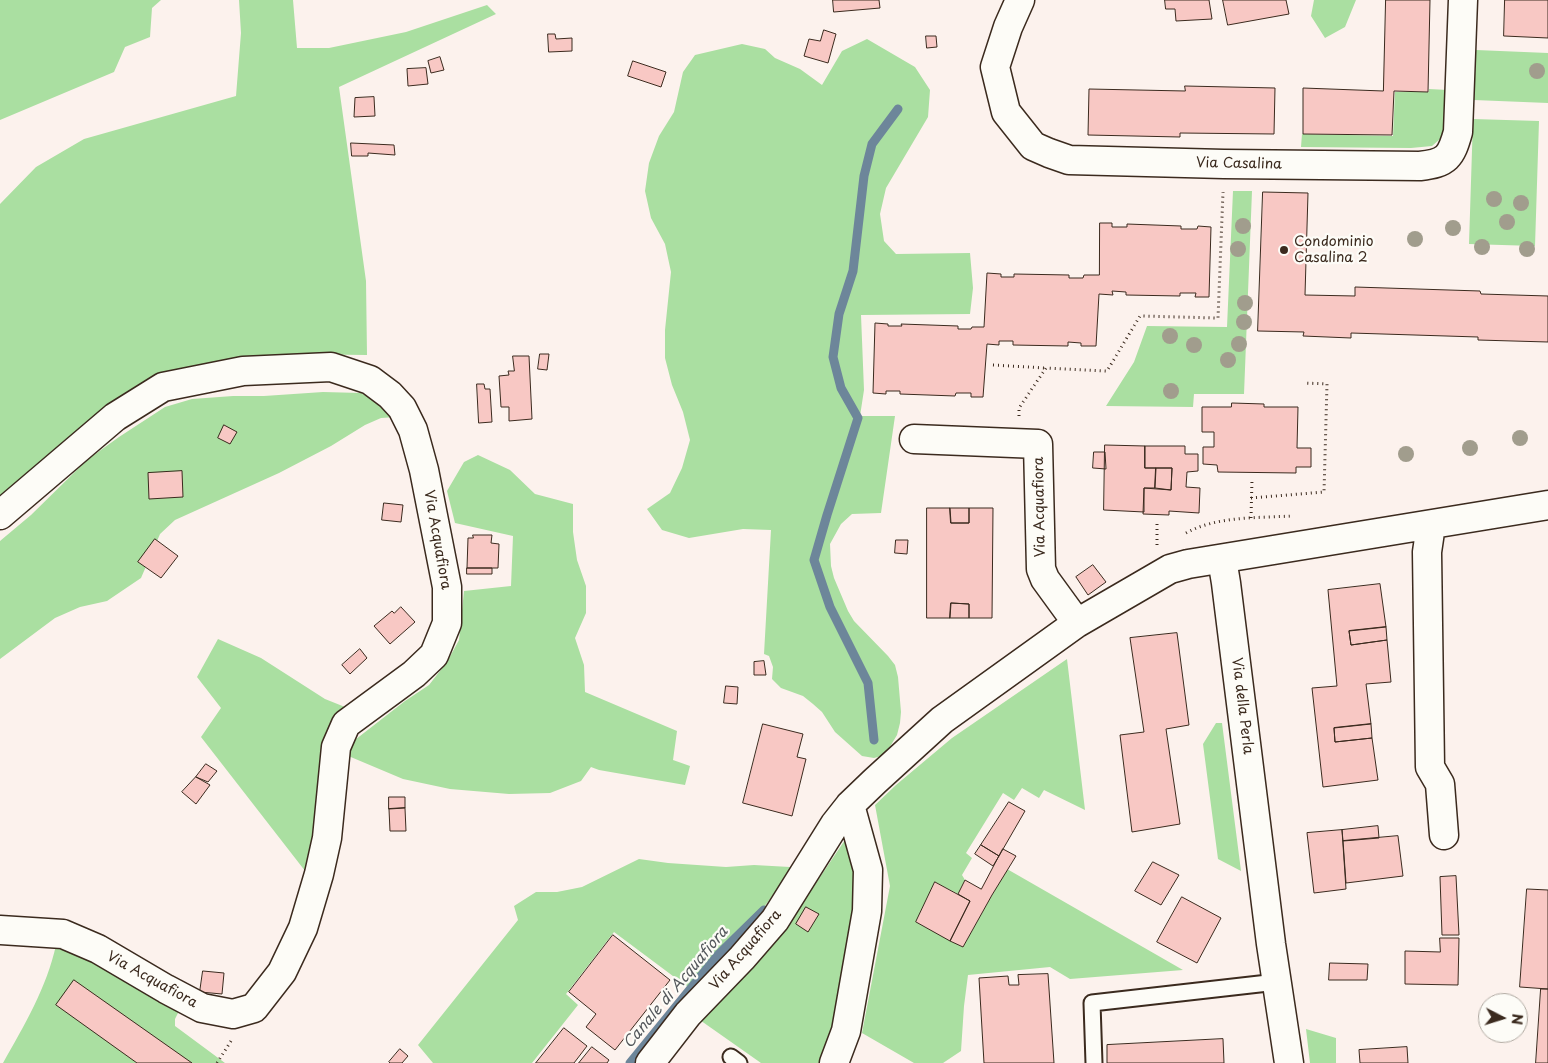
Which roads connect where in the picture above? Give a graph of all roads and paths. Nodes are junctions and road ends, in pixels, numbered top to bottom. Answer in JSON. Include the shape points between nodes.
{"nodes":[{"id":1,"x":1020,"y":0,"type":"edge"},
{"id":2,"x":1463,"y":0,"type":"edge"},
{"id":3,"x":1224,"y":164,"type":"junction"},
{"id":4,"x":993,"y":365,"type":"dead end"},
{"id":5,"x":1046,"y":368,"type":"junction"},
{"id":6,"x":1304,"y":383,"type":"dead end"},
{"id":7,"x":914,"y":439,"type":"dead end"},
{"id":8,"x":1018,"y":443,"type":"junction"},
{"id":9,"x":1252,"y":479,"type":"dead end"},
{"id":10,"x":1251,"y":498,"type":"junction"},
{"id":11,"x":1548,"y":505,"type":"edge"},
{"id":12,"x":0,"y":515,"type":"edge"},
{"id":13,"x":1251,"y":518,"type":"dead end"},
{"id":14,"x":1157,"y":523,"type":"dead end"},
{"id":15,"x":1431,"y":525,"type":"junction"},
{"id":16,"x":1156,"y":546,"type":"dead end"},
{"id":17,"x":1222,"y":559,"type":"junction"},
{"id":18,"x":1077,"y":623,"type":"junction"},
{"id":19,"x":850,"y":805,"type":"junction"},
{"id":20,"x":1444,"y":836,"type":"dead end"},
{"id":21,"x":0,"y":930,"type":"edge"},
{"id":22,"x":1277,"y":982,"type":"junction"},
{"id":23,"x":650,"y":1063,"type":"edge"},
{"id":24,"x":834,"y":1063,"type":"edge"},
{"id":25,"x":1094,"y":1063,"type":"edge"},
{"id":26,"x":1289,"y":1063,"type":"edge"}],
"edges":[{"from":1,"to":3,"type":"street","name":"Via Casalina","via":[[995,67],[1006,112],[1033,146],[1069,160]]},
{"from":2,"to":3,"type":"street","name":"Via Casalina","via":[[1458,132],[1452,151],[1436,164]]},
{"from":3,"to":5,"type":"path","via":[[1218,318],[1140,316],[1107,371]]},
{"from":4,"to":5,"type":"path"},
{"from":5,"to":8,"type":"path","via":[[1019,408]]},
{"from":6,"to":10,"type":"path","via":[[1327,384],[1324,492]]},
{"from":7,"to":8,"type":"street","name":"Via Acquafiora"},
{"from":8,"to":18,"type":"street","name":"Via Acquafiora","via":[[1038,444],[1041,569],[1044,579]]},
{"from":9,"to":10,"type":"path"},
{"from":10,"to":13,"type":"path"},
{"from":11,"to":15,"type":"street"},
{"from":12,"to":21,"type":"street","name":"Via Acquafiora","via":[[115,417],[163,387],[243,371],[331,367],[370,380],[402,408],[413,430],[424,470],[448,587],[447,623],[434,655],[414,674],[346,724],[336,747],[327,838],[303,928],[282,972],[254,1008],[233,1014],[202,1008],[98,949],[63,934]]},
{"from":14,"to":16,"type":"path"},
{"from":15,"to":17,"type":"street"},
{"from":15,"to":20,"type":"street","via":[[1426,552],[1430,767],[1440,784]]},
{"from":17,"to":18,"type":"street","name":"Via Acquafiora","via":[[1170,569]]},
{"from":17,"to":22,"type":"street","name":"Via della Perla"},
{"from":18,"to":19,"type":"street","name":"Via Acquafiora","via":[[942,720]]},
{"from":19,"to":23,"type":"street","name":"Via Acquafiora","via":[[775,920],[688,1014]]},
{"from":19,"to":24,"type":"street","via":[[868,870],[867,911],[846,1031]]},
{"from":22,"to":25,"type":"lane","via":[[1092,1003]]},
{"from":22,"to":26,"type":"street","name":"Via della Perla"}]}
